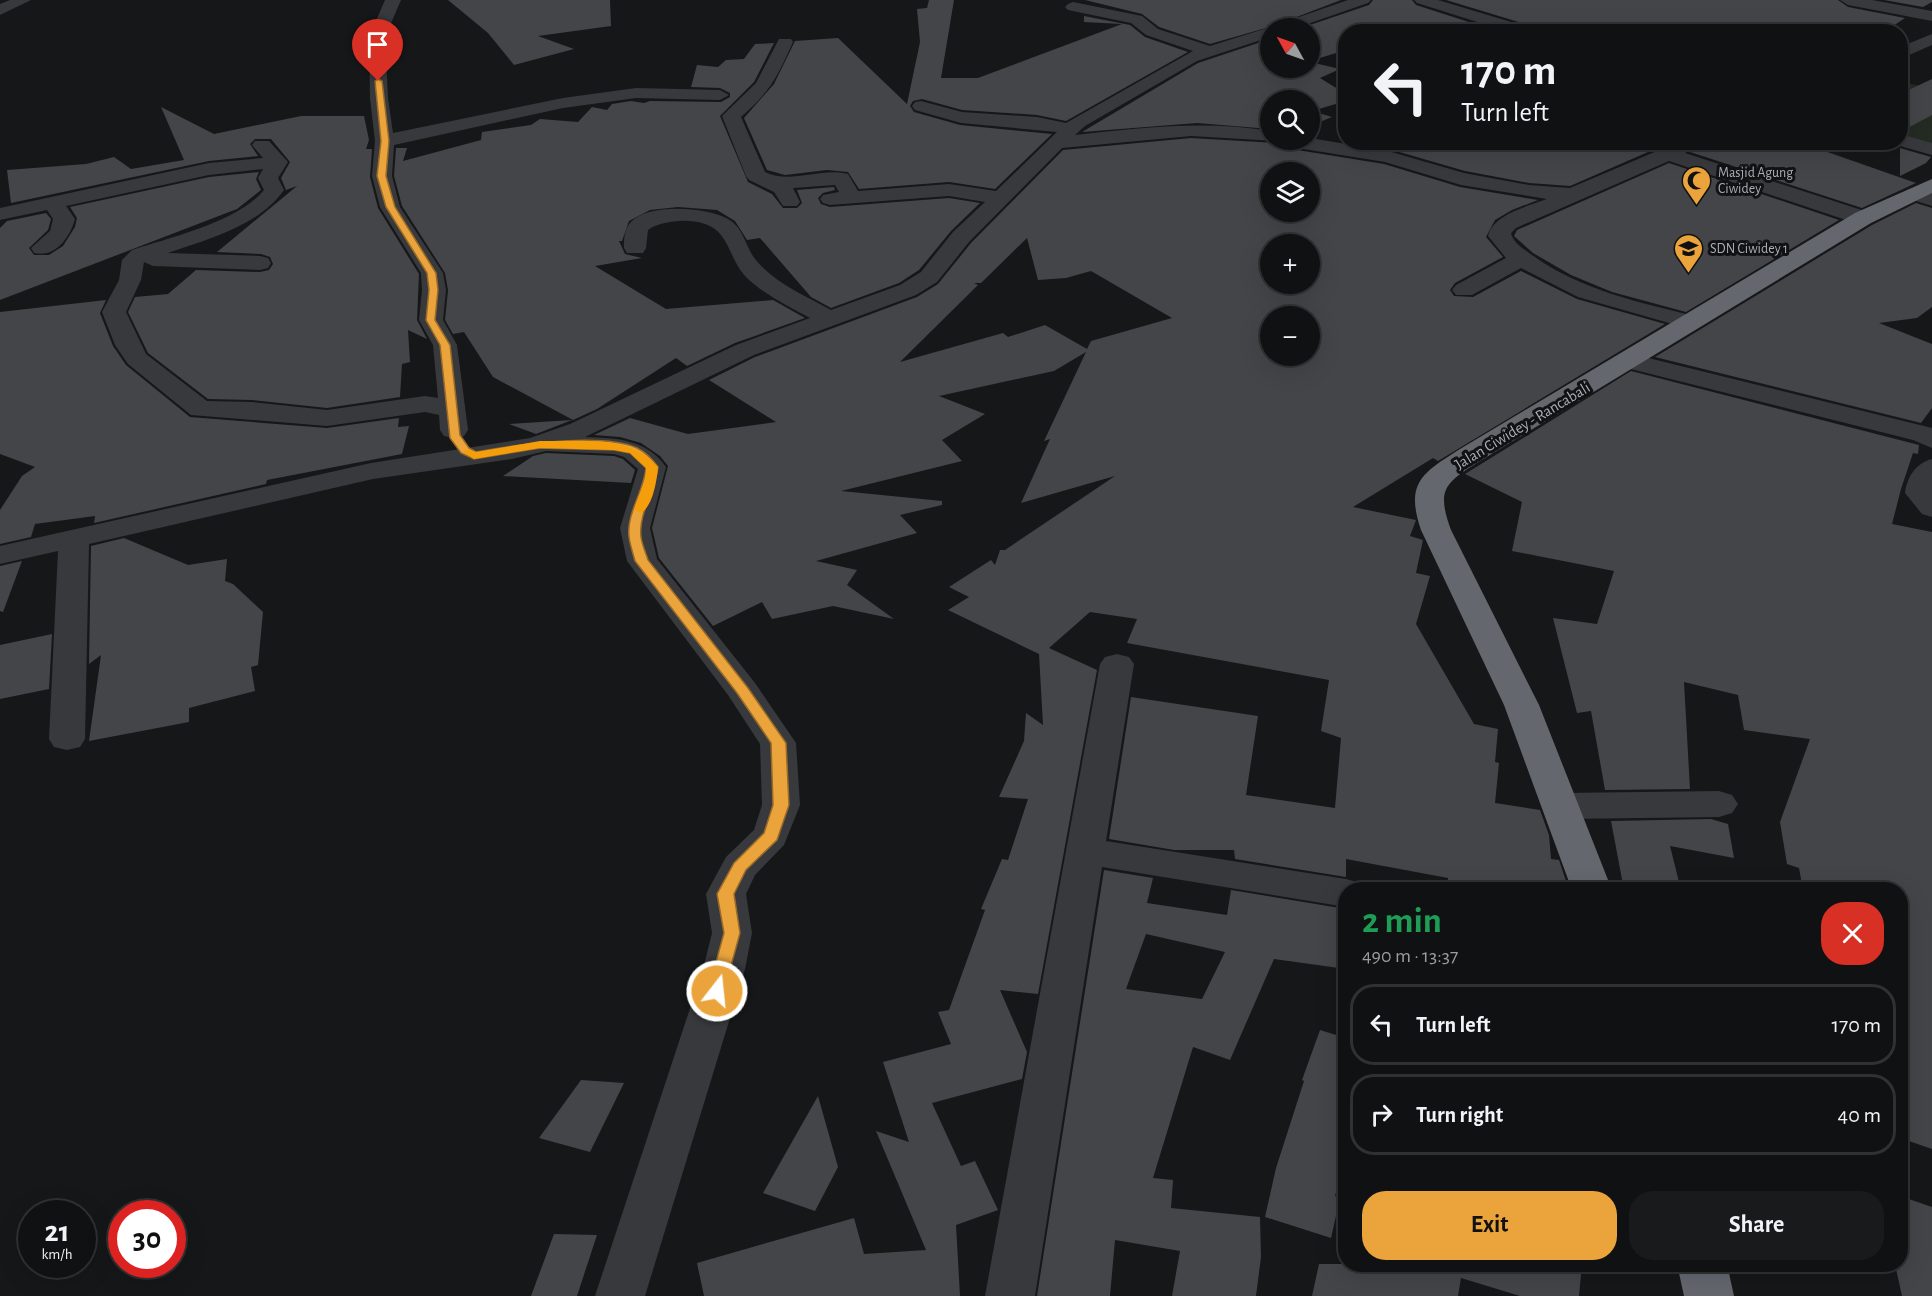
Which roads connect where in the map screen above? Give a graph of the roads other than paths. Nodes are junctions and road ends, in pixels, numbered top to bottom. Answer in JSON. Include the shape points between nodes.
{"nodes":[{"id":1,"x":23,"y":0,"type":"edge"},
{"id":2,"x":393,"y":0,"type":"edge"},
{"id":3,"x":1363,"y":0,"type":"edge"},
{"id":4,"x":1422,"y":0,"type":"edge"},
{"id":5,"x":1848,"y":0,"type":"edge"},
{"id":6,"x":1932,"y":6,"type":"edge"},
{"id":7,"x":1073,"y":7,"type":"dead end"},
{"id":8,"x":0,"y":10,"type":"edge"},
{"id":9,"x":1925,"y":15,"type":"edge"},
{"id":10,"x":1311,"y":18,"type":"edge"},
{"id":11,"x":1502,"y":24,"type":"edge"},
{"id":12,"x":1260,"y":35,"type":"edge"},
{"id":13,"x":1932,"y":39,"type":"edge"},
{"id":14,"x":785,"y":42,"type":"dead end"},
{"id":15,"x":1207,"y":50,"type":"junction"},
{"id":16,"x":1908,"y":50,"type":"edge"},
{"id":17,"x":720,"y":95,"type":"dead end"},
{"id":18,"x":921,"y":106,"type":"dead end"},
{"id":19,"x":1063,"y":136,"type":"junction"},
{"id":20,"x":1260,"y":136,"type":"edge"},
{"id":21,"x":385,"y":141,"type":"junction"},
{"id":22,"x":1908,"y":142,"type":"edge"},
{"id":23,"x":1320,"y":145,"type":"edge"},
{"id":24,"x":1338,"y":148,"type":"edge"},
{"id":25,"x":1932,"y":149,"type":"edge"},
{"id":26,"x":1353,"y":150,"type":"edge"},
{"id":27,"x":1677,"y":150,"type":"edge"},
{"id":28,"x":1668,"y":154,"type":"junction"},
{"id":29,"x":776,"y":185,"type":"junction"},
{"id":30,"x":1926,"y":193,"type":"edge"},
{"id":31,"x":1571,"y":194,"type":"junction"},
{"id":32,"x":852,"y":197,"type":"junction"},
{"id":33,"x":989,"y":197,"type":"junction"},
{"id":34,"x":830,"y":199,"type":"dead end"},
{"id":35,"x":790,"y":202,"type":"dead end"},
{"id":36,"x":54,"y":204,"type":"junction"},
{"id":37,"x":0,"y":214,"type":"edge"},
{"id":38,"x":1863,"y":218,"type":"junction"},
{"id":39,"x":42,"y":248,"type":"dead end"},
{"id":40,"x":635,"y":248,"type":"dead end"},
{"id":41,"x":1523,"y":258,"type":"junction"},
{"id":42,"x":133,"y":260,"type":"junction"},
{"id":43,"x":260,"y":263,"type":"dead end"},
{"id":44,"x":1464,"y":290,"type":"dead end"},
{"id":45,"x":831,"y":320,"type":"junction"},
{"id":46,"x":1690,"y":322,"type":"junction"},
{"id":47,"x":1628,"y":360,"type":"junction"},
{"id":48,"x":452,"y":409,"type":"junction"},
{"id":49,"x":1932,"y":440,"type":"edge"},
{"id":50,"x":540,"y":444,"type":"junction"},
{"id":51,"x":474,"y":455,"type":"junction"},
{"id":52,"x":1932,"y":467,"type":"edge"},
{"id":53,"x":1932,"y":508,"type":"edge"},
{"id":54,"x":74,"y":539,"type":"junction"},
{"id":55,"x":0,"y":555,"type":"edge"},
{"id":56,"x":1117,"y":664,"type":"dead end"},
{"id":57,"x":67,"y":739,"type":"dead end"},
{"id":58,"x":1719,"y":804,"type":"dead end"},
{"id":59,"x":1563,"y":806,"type":"junction"},
{"id":60,"x":1085,"y":851,"type":"junction"},
{"id":61,"x":1589,"y":882,"type":"edge"},
{"id":62,"x":1338,"y":892,"type":"edge"},
{"id":63,"x":1704,"y":1272,"type":"edge"},
{"id":64,"x":620,"y":1296,"type":"edge"},
{"id":65,"x":1010,"y":1296,"type":"edge"},
{"id":66,"x":1709,"y":1296,"type":"edge"}],
"edges":[{"from":1,"to":8,"type":"street"},
{"from":2,"to":21,"type":"street","via":[[377,38]]},
{"from":3,"to":10,"type":"street"},
{"from":4,"to":11,"type":"street"},
{"from":5,"to":9,"type":"street"},
{"from":6,"to":9,"type":"street"},
{"from":7,"to":15,"type":"street","via":[[1136,19],[1152,32]]},
{"from":12,"to":15,"type":"street"},
{"from":13,"to":16,"type":"street"},
{"from":14,"to":29,"type":"street","via":[[764,86],[731,116],[756,176]]},
{"from":15,"to":19,"type":"street","via":[[1164,70]]},
{"from":17,"to":21,"type":"street","via":[[636,93],[563,103]]},
{"from":18,"to":19,"type":"street","via":[[961,117],[1029,123]]},
{"from":19,"to":20,"type":"street","via":[[1223,130]]},
{"from":19,"to":33,"type":"street"},
{"from":21,"to":48,"type":"street","via":[[382,176],[390,207],[432,273],[430,320],[445,345]]},
{"from":22,"to":25,"type":"street"},
{"from":23,"to":24,"type":"street"},
{"from":26,"to":31,"type":"street","via":[[1461,179]]},
{"from":27,"to":28,"type":"street"},
{"from":28,"to":31,"type":"street"},
{"from":28,"to":38,"type":"street"},
{"from":29,"to":32,"type":"street","via":[[841,178]]},
{"from":29,"to":35,"type":"street","via":[[788,193]]},
{"from":30,"to":38,"type":"highway","name":"Jalan Ciwidey - Rancabali"},
{"from":31,"to":41,"type":"street","via":[[1508,223],[1500,231],[1505,244]]},
{"from":32,"to":33,"type":"street","via":[[949,190]]},
{"from":32,"to":34,"type":"street"},
{"from":33,"to":45,"type":"street","via":[[929,277],[908,290]]},
{"from":36,"to":37,"type":"street"},
{"from":36,"to":39,"type":"street","via":[[64,219],[60,234]]},
{"from":36,"to":42,"type":"street","via":[[270,154],[268,178],[274,190],[271,198],[215,228]]},
{"from":38,"to":46,"type":"highway","name":"Jalan Ciwidey - Rancabali"},
{"from":40,"to":45,"type":"street","via":[[640,225],[652,220],[692,215],[718,223],[729,228],[747,265],[783,294]]},
{"from":41,"to":44,"type":"street"},
{"from":41,"to":46,"type":"street","via":[[1595,296]]},
{"from":42,"to":43,"type":"street"},
{"from":42,"to":48,"type":"street","via":[[130,280],[114,312],[127,345],[137,359],[200,409],[327,418],[411,405],[434,404]]},
{"from":45,"to":50,"type":"street","via":[[745,350],[580,430]]},
{"from":46,"to":47,"type":"highway","name":"Jalan Ciwidey - Rancabali"},
{"from":47,"to":49,"type":"street","via":[[1923,434]]},
{"from":47,"to":59,"type":"highway","name":"Jalan Ciwidey - Rancabali","via":[[1454,465],[1428,492],[1431,518],[1494,644]]},
{"from":48,"to":51,"type":"street","via":[[454,435]]},
{"from":50,"to":51,"type":"street"},
{"from":50,"to":64,"type":"street","via":[[614,446],[634,451],[652,467],[635,536],[642,561],[743,691],[778,743],[781,805],[771,836],[740,867],[726,894],[732,933],[724,969]]},
{"from":51,"to":54,"type":"street","via":[[370,471]]},
{"from":52,"to":53,"type":"street","via":[[1921,481],[1919,494]]},
{"from":54,"to":55,"type":"street"},
{"from":54,"to":57,"type":"street"},
{"from":56,"to":60,"type":"street"},
{"from":58,"to":59,"type":"street"},
{"from":59,"to":61,"type":"highway","name":"Jalan Ciwidey - Rancabali"},
{"from":60,"to":62,"type":"street"},
{"from":60,"to":65,"type":"street"},
{"from":63,"to":66,"type":"highway"}]}
